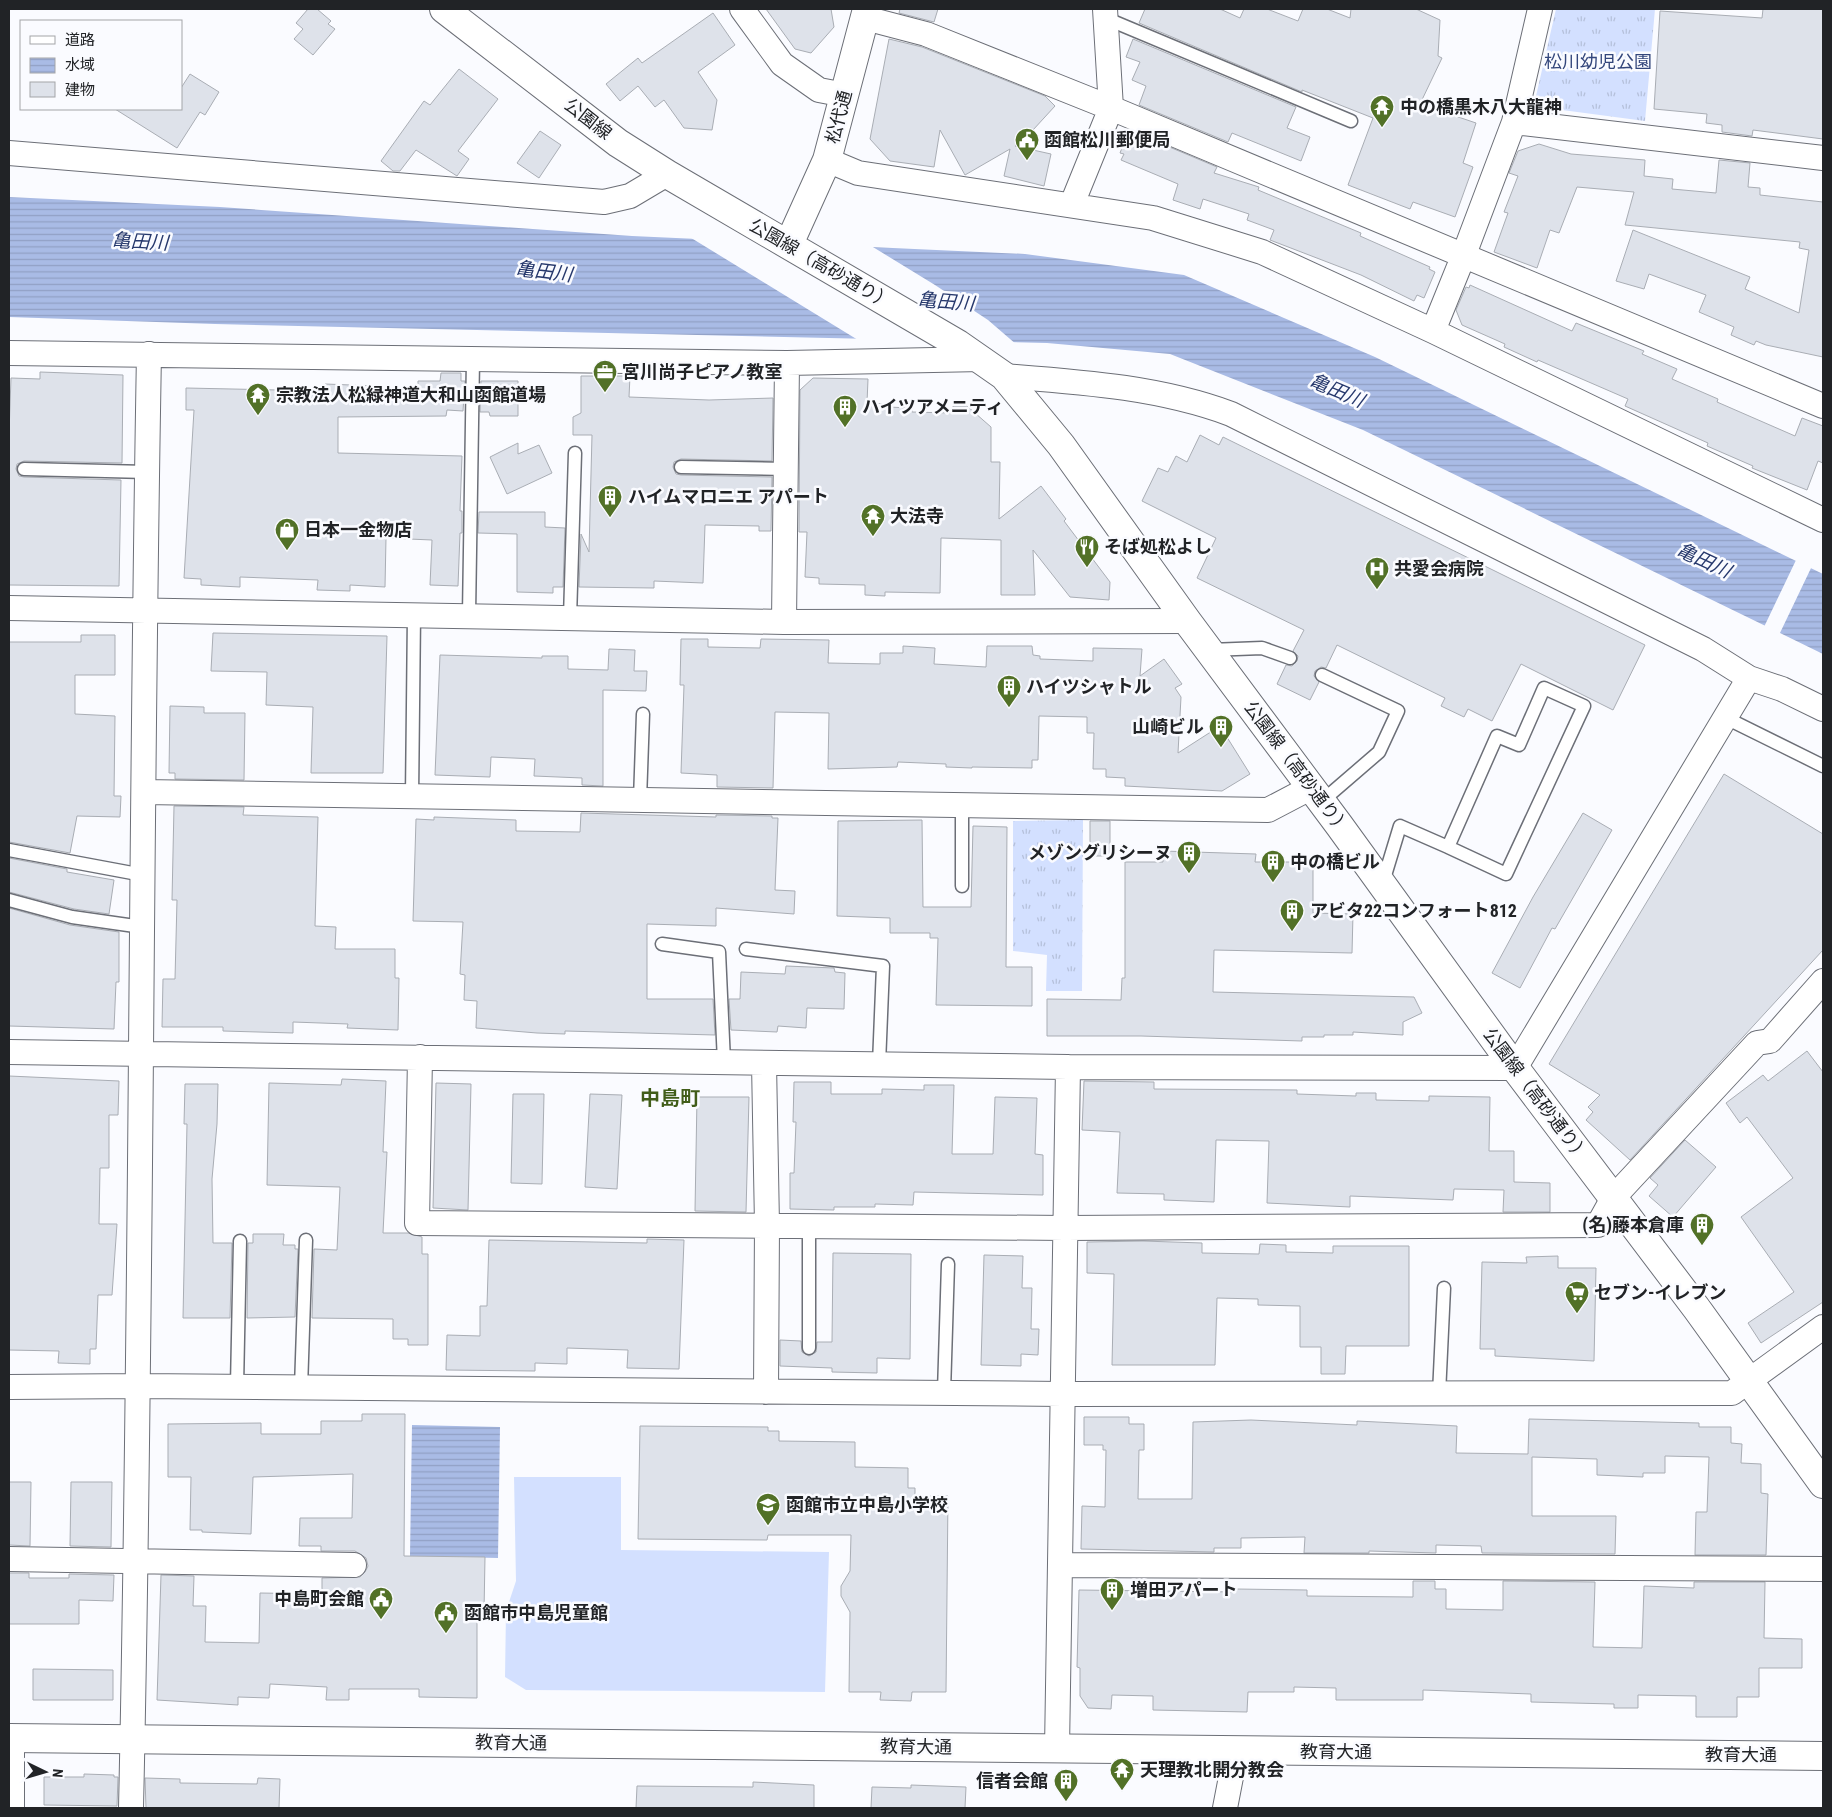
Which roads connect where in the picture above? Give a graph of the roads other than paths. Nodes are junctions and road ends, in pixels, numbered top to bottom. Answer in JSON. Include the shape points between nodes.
{"nodes":[{"id":1,"x":444,"y":9,"type":"edge"},
{"id":2,"x":742,"y":9,"type":"edge"},
{"id":3,"x":1540,"y":9,"type":"edge"},
{"id":4,"x":866,"y":13,"type":"edge"},
{"id":5,"x":1105,"y":13,"type":"edge"},
{"id":6,"x":845,"y":95,"type":"junction"},
{"id":7,"x":1111,"y":108,"type":"junction"},
{"id":8,"x":1351,"y":120,"type":"dead end"},
{"id":9,"x":1514,"y":122,"type":"junction"},
{"id":10,"x":9,"y":153,"type":"edge"},
{"id":11,"x":1823,"y":158,"type":"edge"},
{"id":12,"x":827,"y":160,"type":"junction"},
{"id":13,"x":668,"y":174,"type":"junction"},
{"id":14,"x":1072,"y":204,"type":"junction"},
{"id":15,"x":740,"y":217,"type":"joint"},
{"id":16,"x":794,"y":233,"type":"junction"},
{"id":17,"x":1463,"y":257,"type":"junction"},
{"id":18,"x":1433,"y":331,"type":"junction"},
{"id":19,"x":9,"y":353,"type":"edge"},
{"id":20,"x":149,"y":354,"type":"junction"},
{"id":21,"x":473,"y":358,"type":"junction"},
{"id":22,"x":982,"y":359,"type":"junction"},
{"id":23,"x":787,"y":363,"type":"junction"},
{"id":24,"x":1004,"y":376,"type":"junction"},
{"id":25,"x":1823,"y":406,"type":"edge"},
{"id":26,"x":575,"y":453,"type":"dead end"},
{"id":27,"x":682,"y":467,"type":"dead end"},
{"id":28,"x":24,"y":469,"type":"dead end"},
{"id":29,"x":786,"y":469,"type":"junction"},
{"id":30,"x":147,"y":472,"type":"junction"},
{"id":31,"x":1823,"y":520,"type":"edge"},
{"id":32,"x":9,"y":608,"type":"edge"},
{"id":33,"x":144,"y":609,"type":"junction"},
{"id":34,"x":414,"y":614,"type":"junction"},
{"id":35,"x":468,"y":615,"type":"junction"},
{"id":36,"x":570,"y":618,"type":"junction"},
{"id":37,"x":1187,"y":621,"type":"junction"},
{"id":38,"x":784,"y":622,"type":"junction"},
{"id":39,"x":1210,"y":650,"type":"junction"},
{"id":40,"x":1290,"y":658,"type":"dead end"},
{"id":41,"x":1322,"y":675,"type":"dead end"},
{"id":42,"x":1749,"y":678,"type":"junction"},
{"id":43,"x":1823,"y":709,"type":"edge"},
{"id":44,"x":643,"y":714,"type":"dead end"},
{"id":45,"x":1724,"y":717,"type":"junction"},
{"id":46,"x":1823,"y":766,"type":"edge"},
{"id":47,"x":144,"y":792,"type":"junction"},
{"id":48,"x":1315,"y":795,"type":"junction"},
{"id":49,"x":412,"y":796,"type":"junction"},
{"id":50,"x":640,"y":800,"type":"junction"},
{"id":51,"x":962,"y":805,"type":"junction"},
{"id":52,"x":1448,"y":847,"type":"junction"},
{"id":53,"x":9,"y":850,"type":"edge"},
{"id":54,"x":143,"y":875,"type":"junction"},
{"id":55,"x":1382,"y":884,"type":"junction"},
{"id":56,"x":962,"y":886,"type":"dead end"},
{"id":57,"x":9,"y":900,"type":"edge"},
{"id":58,"x":142,"y":927,"type":"junction"},
{"id":59,"x":662,"y":944,"type":"dead end"},
{"id":60,"x":746,"y":948,"type":"dead end"},
{"id":61,"x":1823,"y":982,"type":"edge"},
{"id":62,"x":9,"y":1052,"type":"edge"},
{"id":63,"x":141,"y":1053,"type":"junction"},
{"id":64,"x":420,"y":1057,"type":"junction"},
{"id":65,"x":724,"y":1062,"type":"junction"},
{"id":66,"x":764,"y":1063,"type":"junction"},
{"id":67,"x":879,"y":1064,"type":"junction"},
{"id":68,"x":1068,"y":1067,"type":"junction"},
{"id":69,"x":1515,"y":1068,"type":"junction"},
{"id":70,"x":1613,"y":1198,"type":"junction"},
{"id":71,"x":767,"y":1225,"type":"junction"},
{"id":72,"x":809,"y":1226,"type":"junction"},
{"id":73,"x":1065,"y":1228,"type":"junction"},
{"id":74,"x":306,"y":1240,"type":"dead end"},
{"id":75,"x":240,"y":1241,"type":"dead end"},
{"id":76,"x":948,"y":1264,"type":"dead end"},
{"id":77,"x":1444,"y":1288,"type":"dead end"},
{"id":78,"x":1823,"y":1327,"type":"edge"},
{"id":79,"x":809,"y":1348,"type":"dead end"},
{"id":80,"x":1749,"y":1381,"type":"junction"},
{"id":81,"x":139,"y":1386,"type":"junction"},
{"id":82,"x":237,"y":1386,"type":"junction"},
{"id":83,"x":9,"y":1387,"type":"edge"},
{"id":84,"x":301,"y":1388,"type":"junction"},
{"id":85,"x":766,"y":1392,"type":"junction"},
{"id":86,"x":944,"y":1392,"type":"junction"},
{"id":87,"x":1062,"y":1394,"type":"junction"},
{"id":88,"x":1439,"y":1394,"type":"junction"},
{"id":89,"x":1823,"y":1484,"type":"edge"},
{"id":90,"x":9,"y":1559,"type":"edge"},
{"id":91,"x":136,"y":1562,"type":"junction"},
{"id":92,"x":354,"y":1565,"type":"dead end"},
{"id":93,"x":1060,"y":1565,"type":"junction"},
{"id":94,"x":1823,"y":1569,"type":"edge"},
{"id":95,"x":10,"y":1738,"type":"edge"},
{"id":96,"x":132,"y":1740,"type":"junction"},
{"id":97,"x":1057,"y":1750,"type":"junction"},
{"id":98,"x":1236,"y":1751,"type":"junction"},
{"id":99,"x":1823,"y":1756,"type":"edge"},
{"id":100,"x":12,"y":1808,"type":"edge"},
{"id":101,"x":131,"y":1808,"type":"edge"},
{"id":102,"x":1225,"y":1808,"type":"edge"}],
"edges":[{"from":1,"to":13,"type":"street","name":"公園線","via":[[618,143]]},
{"from":2,"to":6,"type":"street","via":[[782,64],[819,90]]},
{"from":3,"to":9,"type":"street"},
{"from":4,"to":6,"type":"street","name":"松代通"},
{"from":4,"to":7,"type":"street"},
{"from":5,"to":7,"type":"street"},
{"from":5,"to":8,"type":"lane"},
{"from":6,"to":12,"type":"street","name":"松代通"},
{"from":7,"to":14,"type":"street"},
{"from":7,"to":17,"type":"street"},
{"from":9,"to":11,"type":"street"},
{"from":9,"to":17,"type":"street"},
{"from":10,"to":13,"type":"street","via":[[604,202],[630,196]]},
{"from":12,"to":14,"type":"street","via":[[858,172]]},
{"from":12,"to":16,"type":"street","name":"松代通"},
{"from":13,"to":15,"type":"street","name":"公園線"},
{"from":14,"to":18,"type":"street","via":[[1153,218],[1262,252]]},
{"from":15,"to":16,"type":"street","name":"公園線（高砂通り）"},
{"from":16,"to":22,"type":"street","name":"公園線（高砂通り）"},
{"from":17,"to":18,"type":"street"},
{"from":17,"to":25,"type":"street"},
{"from":18,"to":31,"type":"street"},
{"from":19,"to":20,"type":"street"},
{"from":20,"to":21,"type":"street"},
{"from":20,"to":30,"type":"street"},
{"from":21,"to":23,"type":"street"},
{"from":21,"to":35,"type":"lane"},
{"from":22,"to":23,"type":"street"},
{"from":22,"to":24,"type":"street","name":"公園線（高砂通り）"},
{"from":23,"to":29,"type":"street"},
{"from":24,"to":37,"type":"street","name":"公園線（高砂通り）","via":[[1061,445]]},
{"from":24,"to":42,"type":"street","via":[[1176,397],[1231,414],[1703,649]]},
{"from":26,"to":36,"type":"lane"},
{"from":27,"to":29,"type":"lane"},
{"from":28,"to":30,"type":"lane"},
{"from":29,"to":38,"type":"street"},
{"from":30,"to":33,"type":"street"},
{"from":32,"to":33,"type":"street"},
{"from":33,"to":34,"type":"street"},
{"from":33,"to":47,"type":"street"},
{"from":34,"to":35,"type":"street"},
{"from":34,"to":49,"type":"lane"},
{"from":35,"to":36,"type":"street"},
{"from":36,"to":38,"type":"street"},
{"from":37,"to":38,"type":"street"},
{"from":37,"to":39,"type":"street","name":"公園線（高砂通り）"},
{"from":39,"to":40,"type":"lane","via":[[1262,648]]},
{"from":39,"to":48,"type":"street","name":"公園線（高砂通り）"},
{"from":41,"to":48,"type":"lane","via":[[1398,711],[1379,752]]},
{"from":42,"to":43,"type":"street","via":[[1782,689]]},
{"from":42,"to":45,"type":"street"},
{"from":44,"to":50,"type":"lane"},
{"from":45,"to":46,"type":"lane"},
{"from":45,"to":69,"type":"street"},
{"from":47,"to":49,"type":"street"},
{"from":47,"to":54,"type":"street"},
{"from":48,"to":51,"type":"street","via":[[1268,810]]},
{"from":48,"to":55,"type":"street","name":"公園線（高砂通り）"},
{"from":49,"to":50,"type":"street"},
{"from":50,"to":51,"type":"street"},
{"from":51,"to":56,"type":"lane"},
{"from":52,"to":52,"type":"lane","via":[[1506,874],[1584,706],[1544,688],[1519,745],[1497,736]]},
{"from":52,"to":55,"type":"lane","via":[[1400,826]]},
{"from":53,"to":54,"type":"lane"},
{"from":54,"to":58,"type":"street"},
{"from":55,"to":69,"type":"street","name":"公園線（高砂通り）"},
{"from":57,"to":58,"type":"lane","via":[[72,917]]},
{"from":58,"to":63,"type":"street"},
{"from":59,"to":65,"type":"lane","via":[[719,952]]},
{"from":60,"to":67,"type":"lane","via":[[883,966]]},
{"from":61,"to":70,"type":"street","via":[[1770,1041],[1757,1043]]},
{"from":62,"to":63,"type":"street"},
{"from":63,"to":64,"type":"street"},
{"from":63,"to":81,"type":"street"},
{"from":64,"to":65,"type":"street"},
{"from":64,"to":71,"type":"street","via":[[417,1223]]},
{"from":65,"to":66,"type":"street"},
{"from":66,"to":67,"type":"street"},
{"from":66,"to":71,"type":"street"},
{"from":67,"to":68,"type":"street"},
{"from":68,"to":69,"type":"street"},
{"from":68,"to":73,"type":"street"},
{"from":69,"to":70,"type":"street","name":"公園線（高砂通り）"},
{"from":70,"to":73,"type":"street","via":[[1598,1225]]},
{"from":70,"to":80,"type":"street","name":"公園線（高砂通り）"},
{"from":71,"to":72,"type":"street"},
{"from":71,"to":85,"type":"street"},
{"from":72,"to":73,"type":"street"},
{"from":72,"to":79,"type":"lane"},
{"from":73,"to":87,"type":"street"},
{"from":74,"to":84,"type":"lane"},
{"from":75,"to":82,"type":"lane"},
{"from":76,"to":86,"type":"lane"},
{"from":77,"to":88,"type":"lane"},
{"from":78,"to":80,"type":"street"},
{"from":80,"to":88,"type":"street","via":[[1732,1393]]},
{"from":80,"to":89,"type":"street","name":"公園線（高砂通り）"},
{"from":81,"to":82,"type":"street"},
{"from":81,"to":83,"type":"street"},
{"from":81,"to":91,"type":"street"},
{"from":82,"to":84,"type":"street"},
{"from":84,"to":85,"type":"street"},
{"from":85,"to":86,"type":"street"},
{"from":86,"to":87,"type":"street"},
{"from":87,"to":88,"type":"street"},
{"from":87,"to":93,"type":"street"},
{"from":90,"to":91,"type":"street"},
{"from":91,"to":92,"type":"street"},
{"from":91,"to":96,"type":"street"},
{"from":93,"to":94,"type":"street"},
{"from":93,"to":97,"type":"street"},
{"from":95,"to":96,"type":"street","name":"教育大通"},
{"from":95,"to":100,"type":"street"},
{"from":96,"to":97,"type":"street","name":"教育大通"},
{"from":96,"to":101,"type":"street"},
{"from":97,"to":98,"type":"street","name":"教育大通"},
{"from":98,"to":99,"type":"street","name":"教育大通"},
{"from":98,"to":102,"type":"street"}]}
